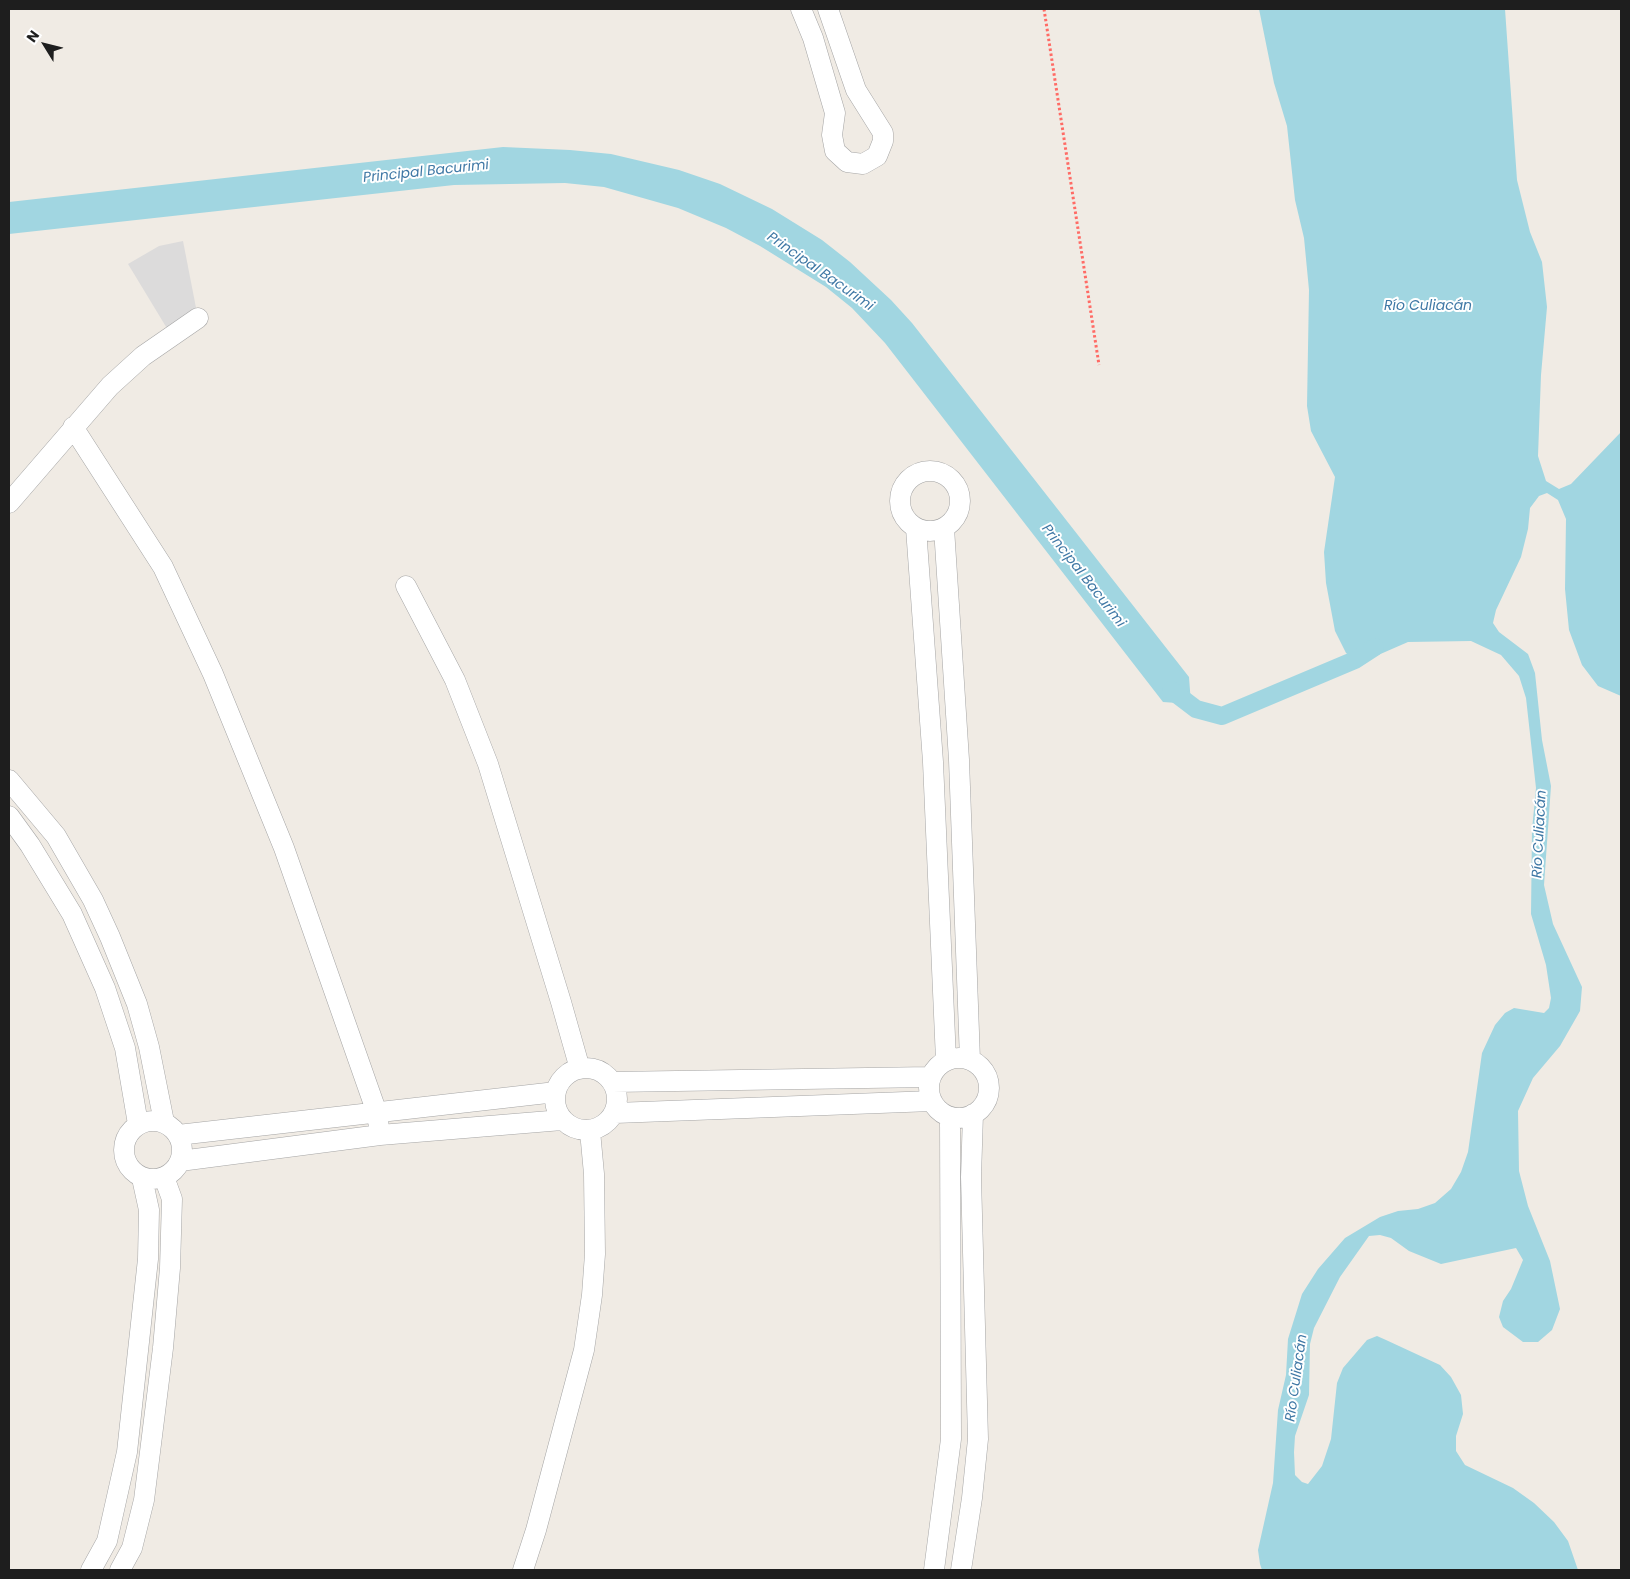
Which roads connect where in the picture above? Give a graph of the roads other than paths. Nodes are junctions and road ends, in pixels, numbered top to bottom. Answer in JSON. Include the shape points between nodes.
{"nodes":[{"id":1,"x":801,"y":9,"type":"edge"},
{"id":2,"x":828,"y":9,"type":"edge"},
{"id":3,"x":198,"y":318,"type":"dead end"},
{"id":4,"x":73,"y":427,"type":"junction"},
{"id":5,"x":9,"y":503,"type":"edge"},
{"id":6,"x":916,"y":528,"type":"junction"},
{"id":7,"x":944,"y":528,"type":"junction"},
{"id":8,"x":406,"y":586,"type":"dead end"},
{"id":9,"x":959,"y":760,"type":"junction"},
{"id":10,"x":933,"y":762,"type":"junction"},
{"id":11,"x":11,"y":787,"type":"edge"},
{"id":12,"x":9,"y":816,"type":"edge"},
{"id":13,"x":946,"y":1060,"type":"junction"},
{"id":14,"x":970,"y":1060,"type":"junction"},
{"id":15,"x":580,"y":1069,"type":"junction"},
{"id":16,"x":930,"y":1078,"type":"junction"},
{"id":17,"x":612,"y":1082,"type":"junction"},
{"id":18,"x":556,"y":1092,"type":"junction"},
{"id":19,"x":932,"y":1101,"type":"junction"},
{"id":20,"x":377,"y":1113,"type":"junction"},
{"id":21,"x":615,"y":1113,"type":"junction"},
{"id":22,"x":973,"y":1114,"type":"junction"},
{"id":23,"x":950,"y":1117,"type":"junction"},
{"id":24,"x":562,"y":1120,"type":"junction"},
{"id":25,"x":138,"y":1124,"type":"junction"},
{"id":26,"x":171,"y":1128,"type":"junction"},
{"id":27,"x":590,"y":1131,"type":"junction"},
{"id":28,"x":380,"y":1134,"type":"junction"},
{"id":29,"x":180,"y":1161,"type":"junction"},
{"id":30,"x":164,"y":1177,"type":"junction"},
{"id":31,"x":142,"y":1178,"type":"junction"},
{"id":32,"x":951,"y":1438,"type":"junction"},
{"id":33,"x":978,"y":1439,"type":"junction"},
{"id":34,"x":107,"y":1541,"type":"junction"},
{"id":35,"x":132,"y":1548,"type":"junction"},
{"id":36,"x":91,"y":1570,"type":"edge"},
{"id":37,"x":120,"y":1570,"type":"edge"},
{"id":38,"x":523,"y":1570,"type":"edge"},
{"id":39,"x":934,"y":1570,"type":"edge"},
{"id":40,"x":962,"y":1570,"type":"edge"}],
"edges":[{"from":1,"to":2,"type":"street","via":[[836,113],[832,135],[835,151],[847,162],[863,164],[877,156],[883,133],[856,90]]},
{"from":3,"to":4,"type":"street","via":[[143,356]]},
{"from":4,"to":5,"type":"street"},
{"from":4,"to":20,"type":"street","via":[[163,567],[213,674],[284,848]]},
{"from":6,"to":7,"type":"street","via":[[930,532]]},
{"from":6,"to":7,"type":"street","via":[[901,511],[901,491],[914,474],[935,470],[953,480],[961,500],[955,518]]},
{"from":6,"to":10,"type":"street"},
{"from":7,"to":9,"type":"street"},
{"from":8,"to":15,"type":"street","via":[[454,680],[488,764]]},
{"from":9,"to":10,"type":"street"},
{"from":9,"to":14,"type":"street"},
{"from":10,"to":13,"type":"street"},
{"from":11,"to":26,"type":"street","via":[[56,836],[93,900],[136,1004]]},
{"from":12,"to":25,"type":"street","via":[[72,914],[105,988],[125,1048]]},
{"from":13,"to":14,"type":"street","via":[[964,1057]]},
{"from":13,"to":16,"type":"street","via":[[935,1068]]},
{"from":14,"to":22,"type":"street","via":[[982,1067],[990,1087],[984,1105]]},
{"from":15,"to":17,"type":"street","via":[[596,1069]]},
{"from":15,"to":18,"type":"street","via":[[567,1075]]},
{"from":16,"to":17,"type":"street"},
{"from":16,"to":19,"type":"street","via":[[928,1088]]},
{"from":17,"to":21,"type":"street","via":[[618,1102]]},
{"from":18,"to":20,"type":"street"},
{"from":18,"to":24,"type":"street","via":[[557,1112]]},
{"from":19,"to":21,"type":"street"},
{"from":19,"to":23,"type":"street","via":[[941,1113]]},
{"from":20,"to":26,"type":"street"},
{"from":20,"to":28,"type":"street"},
{"from":21,"to":27,"type":"street","via":[[609,1121]]},
{"from":22,"to":23,"type":"street"},
{"from":22,"to":33,"type":"street","via":[[971,1178]]},
{"from":23,"to":32,"type":"street"},
{"from":24,"to":27,"type":"street","via":[[570,1127]]},
{"from":24,"to":28,"type":"street"},
{"from":25,"to":26,"type":"street","via":[[150,1121]]},
{"from":25,"to":31,"type":"street","via":[[126,1138],[123,1148],[128,1166]]},
{"from":26,"to":29,"type":"street","via":[[182,1152]]},
{"from":27,"to":38,"type":"street","via":[[595,1245],[584,1350]]},
{"from":28,"to":29,"type":"street"},
{"from":29,"to":30,"type":"street"},
{"from":30,"to":31,"type":"street"},
{"from":30,"to":35,"type":"street","via":[[172,1200],[164,1340],[144,1500]]},
{"from":31,"to":34,"type":"street","via":[[149,1210],[148,1259],[127,1452]]},
{"from":32,"to":33,"type":"street"},
{"from":32,"to":39,"type":"street"},
{"from":33,"to":40,"type":"street"},
{"from":34,"to":35,"type":"street"},
{"from":34,"to":36,"type":"street"},
{"from":35,"to":37,"type":"street"}]}
